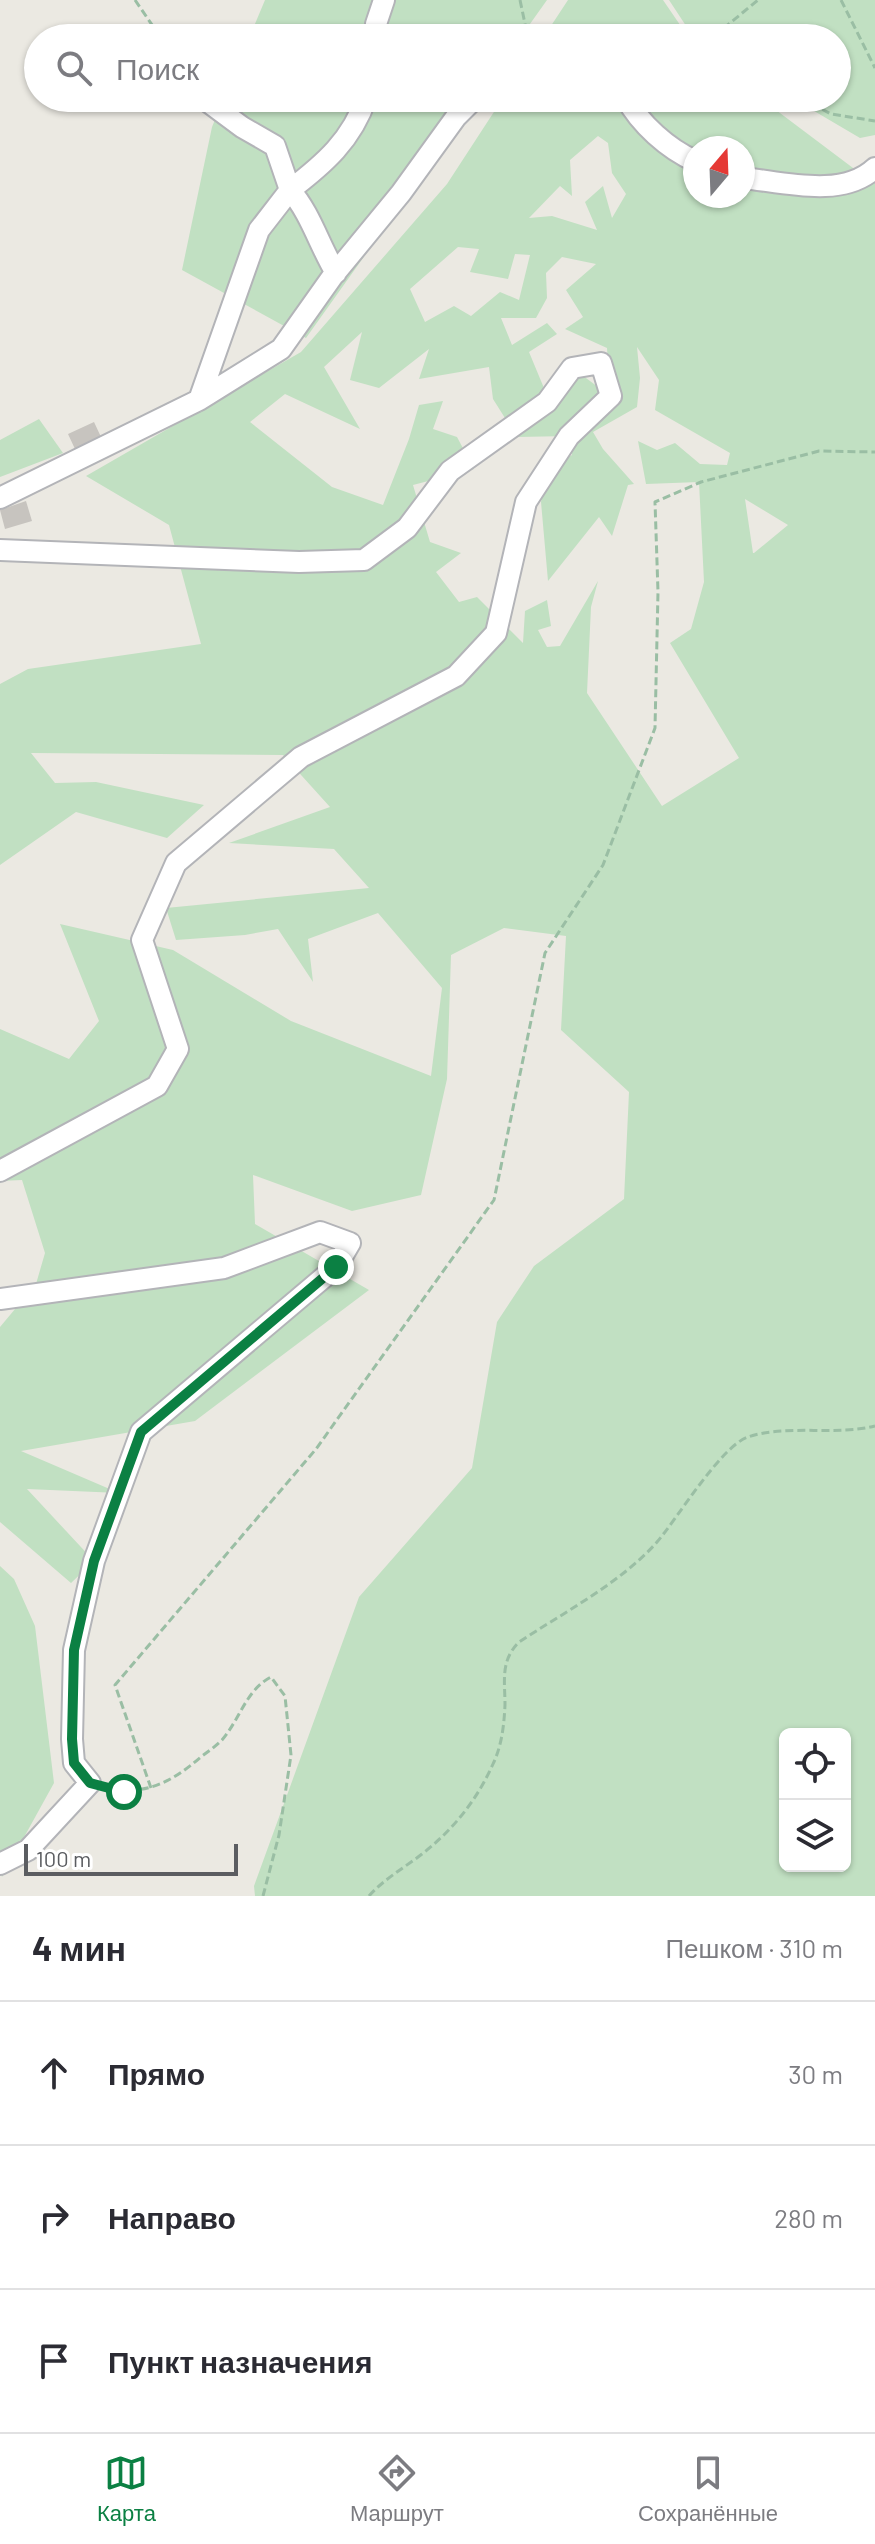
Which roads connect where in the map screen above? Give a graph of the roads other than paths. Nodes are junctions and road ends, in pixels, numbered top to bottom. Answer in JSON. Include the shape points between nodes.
{"nodes":[{"id":1,"x":384,"y":0,"type":"edge"},
{"id":2,"x":376,"y":24,"type":"edge"},
{"id":3,"x":222,"y":112,"type":"edge"},
{"id":4,"x":361,"y":112,"type":"edge"},
{"id":5,"x":461,"y":112,"type":"edge"},
{"id":6,"x":634,"y":112,"type":"edge"},
{"id":7,"x":683,"y":155,"type":"edge"},
{"id":8,"x":875,"y":168,"type":"edge"},
{"id":9,"x":755,"y":179,"type":"edge"},
{"id":10,"x":290,"y":190,"type":"junction"},
{"id":11,"x":336,"y":273,"type":"junction"},
{"id":12,"x":199,"y":400,"type":"junction"},
{"id":13,"x":0,"y":498,"type":"edge"},
{"id":14,"x":0,"y":550,"type":"edge"},
{"id":15,"x":0,"y":1171,"type":"edge"},
{"id":16,"x":0,"y":1299,"type":"edge"},
{"id":17,"x":0,"y":1864,"type":"edge"}],
"edges":[{"from":1,"to":2,"type":"lane"},
{"from":3,"to":10,"type":"lane","via":[[275,146]]},
{"from":4,"to":10,"type":"lane","via":[[326,162]]},
{"from":5,"to":11,"type":"lane"},
{"from":6,"to":7,"type":"lane"},
{"from":8,"to":9,"type":"lane","via":[[831,187]]},
{"from":10,"to":11,"type":"lane","via":[[306,208]]},
{"from":10,"to":12,"type":"lane","via":[[259,230]]},
{"from":11,"to":12,"type":"lane","via":[[281,349]]},
{"from":12,"to":13,"type":"lane"},
{"from":14,"to":15,"type":"lane","via":[[364,560],[407,528],[450,471],[547,402],[572,368],[601,363],[611,396],[569,436],[526,502],[496,633],[486,644],[456,676],[301,757],[176,863],[142,940],[178,1049],[157,1086]]},
{"from":16,"to":17,"type":"lane","via":[[224,1268],[320,1232],[350,1243],[336,1267],[141,1432],[94,1561],[74,1650],[74,1763],[90,1783],[28,1850]]}]}
